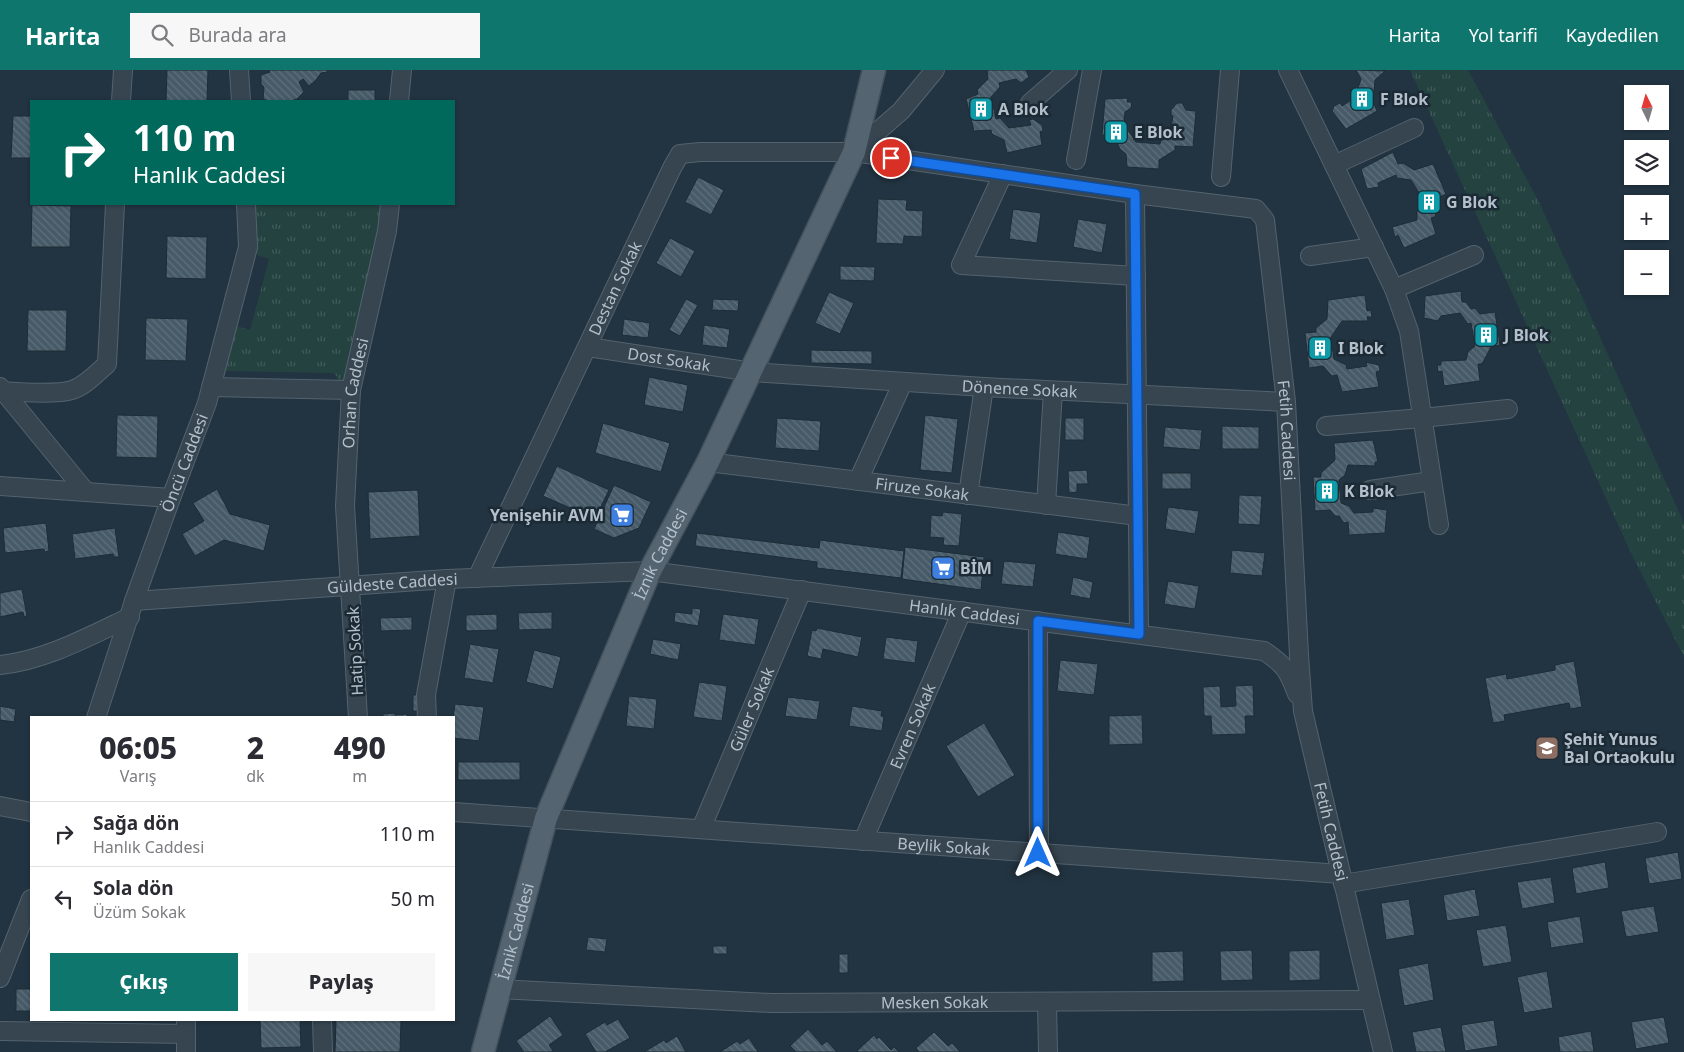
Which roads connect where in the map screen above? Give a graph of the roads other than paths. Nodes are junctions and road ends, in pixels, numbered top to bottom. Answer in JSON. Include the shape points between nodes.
{"nodes":[{"id":1,"x":122,"y":70,"type":"edge"},
{"id":2,"x":239,"y":70,"type":"edge"},
{"id":3,"x":402,"y":70,"type":"edge"},
{"id":4,"x":874,"y":70,"type":"edge"},
{"id":5,"x":934,"y":70,"type":"edge"},
{"id":6,"x":1068,"y":70,"type":"edge"},
{"id":7,"x":1092,"y":70,"type":"edge"},
{"id":8,"x":1230,"y":70,"type":"edge"},
{"id":9,"x":1288,"y":70,"type":"edge"},
{"id":10,"x":121,"y":100,"type":"edge"},
{"id":11,"x":241,"y":100,"type":"edge"},
{"id":12,"x":399,"y":100,"type":"edge"},
{"id":13,"x":1030,"y":103,"type":"dead end"},
{"id":14,"x":1414,"y":128,"type":"dead end"},
{"id":15,"x":854,"y":152,"type":"junction"},
{"id":16,"x":1076,"y":160,"type":"dead end"},
{"id":17,"x":1334,"y":165,"type":"junction"},
{"id":18,"x":1003,"y":174,"type":"junction"},
{"id":19,"x":1221,"y":177,"type":"dead end"},
{"id":20,"x":1135,"y":194,"type":"junction"},
{"id":21,"x":115,"y":205,"type":"edge"},
{"id":22,"x":246,"y":205,"type":"edge"},
{"id":23,"x":390,"y":205,"type":"edge"},
{"id":24,"x":1374,"y":247,"type":"junction"},
{"id":25,"x":1474,"y":255,"type":"dead end"},
{"id":26,"x":1310,"y":256,"type":"dead end"},
{"id":27,"x":1136,"y":276,"type":"junction"},
{"id":28,"x":1394,"y":289,"type":"junction"},
{"id":29,"x":588,"y":347,"type":"junction"},
{"id":30,"x":752,"y":372,"type":"junction"},
{"id":31,"x":903,"y":382,"type":"junction"},
{"id":32,"x":211,"y":387,"type":"junction"},
{"id":33,"x":984,"y":387,"type":"junction"},
{"id":34,"x":1,"y":390,"type":"edge"},
{"id":35,"x":351,"y":390,"type":"junction"},
{"id":36,"x":1053,"y":391,"type":"junction"},
{"id":37,"x":1137,"y":396,"type":"junction"},
{"id":38,"x":1286,"y":402,"type":"junction"},
{"id":39,"x":1508,"y":409,"type":"dead end"},
{"id":40,"x":1422,"y":418,"type":"junction"},
{"id":41,"x":1326,"y":426,"type":"dead end"},
{"id":42,"x":708,"y":462,"type":"junction"},
{"id":43,"x":858,"y":481,"type":"junction"},
{"id":44,"x":1432,"y":481,"type":"junction"},
{"id":45,"x":0,"y":486,"type":"edge"},
{"id":46,"x":1370,"y":490,"type":"dead end"},
{"id":47,"x":86,"y":492,"type":"junction"},
{"id":48,"x":968,"y":495,"type":"junction"},
{"id":49,"x":170,"y":498,"type":"junction"},
{"id":50,"x":1046,"y":504,"type":"junction"},
{"id":51,"x":1138,"y":516,"type":"junction"},
{"id":52,"x":1439,"y":525,"type":"dead end"},
{"id":53,"x":650,"y":572,"type":"junction"},
{"id":54,"x":477,"y":578,"type":"junction"},
{"id":55,"x":447,"y":579,"type":"junction"},
{"id":56,"x":351,"y":585,"type":"junction"},
{"id":57,"x":802,"y":590,"type":"junction"},
{"id":58,"x":132,"y":609,"type":"junction"},
{"id":59,"x":962,"y":611,"type":"junction"},
{"id":60,"x":1038,"y":621,"type":"junction"},
{"id":61,"x":1139,"y":634,"type":"junction"},
{"id":62,"x":1264,"y":651,"type":"junction"},
{"id":63,"x":1299,"y":655,"type":"junction"},
{"id":64,"x":0,"y":665,"type":"edge"},
{"id":65,"x":1303,"y":711,"type":"junction"},
{"id":66,"x":97,"y":716,"type":"edge"},
{"id":67,"x":358,"y":716,"type":"edge"},
{"id":68,"x":427,"y":716,"type":"edge"},
{"id":69,"x":0,"y":806,"type":"edge"},
{"id":70,"x":30,"y":812,"type":"edge"},
{"id":71,"x":455,"y":812,"type":"edge"},
{"id":72,"x":546,"y":818,"type":"junction"},
{"id":73,"x":701,"y":829,"type":"junction"},
{"id":74,"x":1657,"y":832,"type":"dead end"},
{"id":75,"x":863,"y":841,"type":"junction"},
{"id":76,"x":1038,"y":853,"type":"junction"},
{"id":77,"x":1342,"y":879,"type":"junction"},
{"id":78,"x":30,"y":901,"type":"edge"},
{"id":79,"x":5,"y":954,"type":"edge"},
{"id":80,"x":0,"y":978,"type":"edge"},
{"id":81,"x":500,"y":988,"type":"junction"},
{"id":82,"x":1370,"y":1000,"type":"junction"},
{"id":83,"x":1047,"y":1003,"type":"junction"},
{"id":84,"x":322,"y":1021,"type":"edge"},
{"id":85,"x":186,"y":1027,"type":"edge"},
{"id":86,"x":0,"y":1031,"type":"edge"},
{"id":87,"x":186,"y":1052,"type":"edge"},
{"id":88,"x":323,"y":1052,"type":"edge"},
{"id":89,"x":483,"y":1052,"type":"edge"},
{"id":90,"x":1048,"y":1052,"type":"edge"},
{"id":91,"x":1383,"y":1052,"type":"edge"}],
"edges":[{"from":1,"to":10,"type":"street"},
{"from":2,"to":11,"type":"street"},
{"from":3,"to":12,"type":"street"},
{"from":4,"to":15,"type":"main road","name":"İznik Caddesi"},
{"from":5,"to":15,"type":"street","via":[[901,111]]},
{"from":6,"to":13,"type":"street"},
{"from":7,"to":16,"type":"street"},
{"from":8,"to":19,"type":"street"},
{"from":9,"to":17,"type":"street"},
{"from":14,"to":17,"type":"street"},
{"from":15,"to":18,"type":"street","name":"Fetih Caddesi"},
{"from":15,"to":29,"type":"street","name":"Destan Sokak","via":[[680,154]]},
{"from":15,"to":30,"type":"main road","name":"İznik Caddesi"},
{"from":17,"to":24,"type":"street"},
{"from":18,"to":20,"type":"street","name":"Fetih Caddesi"},
{"from":18,"to":27,"type":"street","via":[[961,265]]},
{"from":20,"to":27,"type":"street"},
{"from":20,"to":38,"type":"street","name":"Fetih Caddesi","via":[[1256,209],[1265,220]]},
{"from":21,"to":34,"type":"street","via":[[107,364],[72,390]]},
{"from":22,"to":32,"type":"street","name":"Öncü Caddesi","via":[[248,247]]},
{"from":23,"to":35,"type":"street","name":"Orhan Caddesi","via":[[387,231]]},
{"from":24,"to":26,"type":"street"},
{"from":24,"to":28,"type":"street"},
{"from":25,"to":28,"type":"street"},
{"from":27,"to":37,"type":"street"},
{"from":28,"to":40,"type":"street","via":[[1409,331]]},
{"from":29,"to":30,"type":"street","name":"Dost Sokak"},
{"from":29,"to":54,"type":"street","name":"Destan Sokak"},
{"from":30,"to":31,"type":"street","name":"Dönence Sokak"},
{"from":30,"to":42,"type":"main road","name":"İznik Caddesi"},
{"from":31,"to":33,"type":"street","name":"Dönence Sokak"},
{"from":31,"to":43,"type":"street"},
{"from":32,"to":35,"type":"street"},
{"from":32,"to":49,"type":"street","name":"Öncü Caddesi"},
{"from":33,"to":36,"type":"street","name":"Dönence Sokak"},
{"from":33,"to":48,"type":"street"},
{"from":34,"to":47,"type":"street"},
{"from":35,"to":56,"type":"street","name":"Orhan Caddesi","via":[[345,506]]},
{"from":36,"to":37,"type":"street","name":"Dönence Sokak"},
{"from":36,"to":50,"type":"street"},
{"from":37,"to":38,"type":"street","name":"Dönence Sokak"},
{"from":37,"to":51,"type":"street"},
{"from":38,"to":63,"type":"street","name":"Fetih Caddesi"},
{"from":39,"to":40,"type":"street"},
{"from":40,"to":41,"type":"street"},
{"from":40,"to":44,"type":"street"},
{"from":42,"to":43,"type":"street","name":"Firuze Sokak"},
{"from":42,"to":53,"type":"main road","name":"İznik Caddesi"},
{"from":43,"to":48,"type":"street","name":"Firuze Sokak"},
{"from":44,"to":46,"type":"street"},
{"from":44,"to":52,"type":"street"},
{"from":45,"to":47,"type":"street"},
{"from":47,"to":49,"type":"street"},
{"from":48,"to":50,"type":"street","name":"Firuze Sokak"},
{"from":49,"to":58,"type":"street","name":"Öncü Caddesi"},
{"from":50,"to":51,"type":"street","name":"Firuze Sokak"},
{"from":51,"to":61,"type":"street"},
{"from":53,"to":54,"type":"street","name":"Güldeste Caddesi"},
{"from":53,"to":57,"type":"street","name":"Hanlık Caddesi"},
{"from":53,"to":72,"type":"main road","name":"İznik Caddesi"},
{"from":54,"to":55,"type":"street","name":"Güldeste Caddesi"},
{"from":55,"to":56,"type":"street","name":"Güldeste Caddesi"},
{"from":55,"to":68,"type":"street","via":[[426,695]]},
{"from":56,"to":58,"type":"street","name":"Güldeste Caddesi"},
{"from":56,"to":67,"type":"street","name":"Hatip Sokak"},
{"from":57,"to":59,"type":"street","name":"Hanlık Caddesi"},
{"from":57,"to":73,"type":"street","name":"Güler Sokak"},
{"from":58,"to":64,"type":"street","name":"Güldeste Caddesi","via":[[57,651]]},
{"from":58,"to":66,"type":"street","name":"Öncü Caddesi"},
{"from":59,"to":60,"type":"street","name":"Hanlık Caddesi"},
{"from":59,"to":75,"type":"street","name":"Evren Sokak"},
{"from":60,"to":61,"type":"street","name":"Hanlık Caddesi"},
{"from":60,"to":76,"type":"street"},
{"from":61,"to":62,"type":"street","name":"Hanlık Caddesi"},
{"from":62,"to":63,"type":"street"},
{"from":62,"to":65,"type":"street","name":"Hanlık Caddesi","via":[[1282,663],[1291,677]]},
{"from":63,"to":65,"type":"street","name":"Fetih Caddesi"},
{"from":65,"to":77,"type":"street","name":"Fetih Caddesi"},
{"from":69,"to":70,"type":"street"},
{"from":71,"to":72,"type":"street","name":"Beylik Sokak"},
{"from":72,"to":73,"type":"street","name":"Beylik Sokak"},
{"from":72,"to":81,"type":"main road","name":"İznik Caddesi"},
{"from":73,"to":75,"type":"street","name":"Beylik Sokak"},
{"from":74,"to":77,"type":"street","name":"Beylik Sokak"},
{"from":75,"to":76,"type":"street","name":"Beylik Sokak"},
{"from":76,"to":77,"type":"street","name":"Beylik Sokak"},
{"from":77,"to":82,"type":"street","name":"Fetih Caddesi"},
{"from":78,"to":79,"type":"street"},
{"from":79,"to":80,"type":"street"},
{"from":81,"to":83,"type":"street","name":"Mesken Sokak","via":[[771,1003]]},
{"from":81,"to":89,"type":"main road","name":"İznik Caddesi"},
{"from":82,"to":83,"type":"street","name":"Mesken Sokak"},
{"from":82,"to":91,"type":"street","name":"Fetih Caddesi"},
{"from":83,"to":90,"type":"street"},
{"from":84,"to":88,"type":"street"},
{"from":85,"to":86,"type":"street"},
{"from":85,"to":87,"type":"street"}]}
